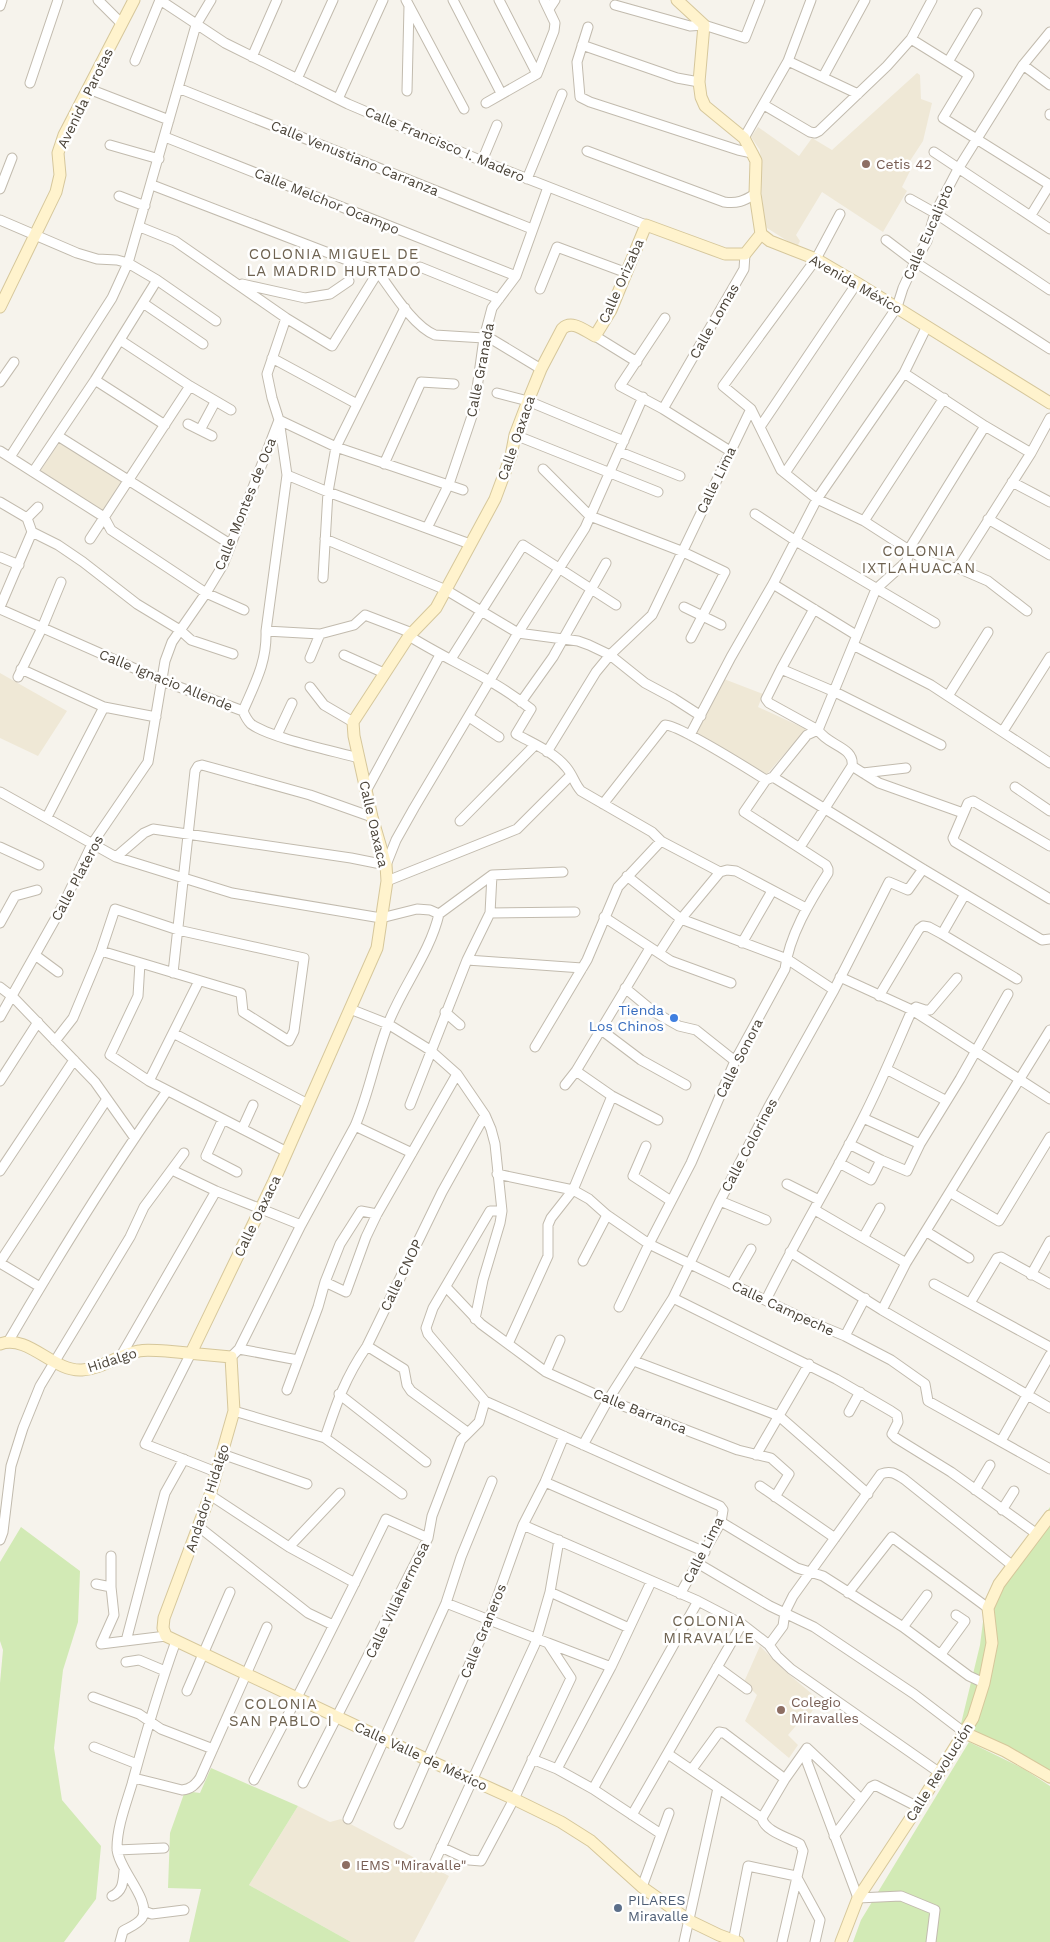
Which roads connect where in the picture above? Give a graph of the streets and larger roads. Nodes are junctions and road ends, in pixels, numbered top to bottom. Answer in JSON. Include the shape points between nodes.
{"nodes":[{"id":1,"x":2,"y":0,"type":"edge"},
{"id":2,"x":58,"y":0,"type":"edge"},
{"id":3,"x":98,"y":0,"type":"edge"},
{"id":4,"x":134,"y":0,"type":"edge"},
{"id":5,"x":160,"y":0,"type":"edge"},
{"id":6,"x":211,"y":0,"type":"edge"},
{"id":7,"x":277,"y":0,"type":"edge"},
{"id":8,"x":333,"y":0,"type":"edge"},
{"id":9,"x":383,"y":0,"type":"edge"},
{"id":10,"x":453,"y":0,"type":"edge"},
{"id":11,"x":499,"y":0,"type":"edge"},
{"id":12,"x":544,"y":0,"type":"edge"},
{"id":13,"x":555,"y":0,"type":"edge"},
{"id":14,"x":677,"y":0,"type":"edge"},
{"id":15,"x":760,"y":0,"type":"edge"},
{"id":16,"x":811,"y":0,"type":"edge"},
{"id":17,"x":865,"y":0,"type":"edge"},
{"id":18,"x":932,"y":0,"type":"edge"},
{"id":19,"x":408,"y":2,"type":"edge"},
{"id":20,"x":0,"y":6,"type":"edge"},
{"id":21,"x":615,"y":6,"type":"dead end"},
{"id":22,"x":549,"y":9,"type":"junction"},
{"id":23,"x":978,"y":14,"type":"dead end"},
{"id":24,"x":122,"y":24,"type":"junction"},
{"id":25,"x":196,"y":25,"type":"junction"},
{"id":26,"x":704,"y":25,"type":"junction"},
{"id":27,"x":588,"y":26,"type":"dead end"},
{"id":28,"x":1050,"y":32,"type":"edge"},
{"id":29,"x":911,"y":39,"type":"junction"},
{"id":30,"x":582,"y":45,"type":"junction"},
{"id":31,"x":252,"y":57,"type":"junction"},
{"id":32,"x":134,"y":61,"type":"dead end"},
{"id":33,"x":788,"y":61,"type":"junction"},
{"id":34,"x":948,"y":62,"type":"junction"},
{"id":35,"x":1023,"y":65,"type":"junction"},
{"id":36,"x":537,"y":74,"type":"junction"},
{"id":37,"x":823,"y":77,"type":"junction"},
{"id":38,"x":297,"y":79,"type":"junction"},
{"id":39,"x":699,"y":82,"type":"junction"},
{"id":40,"x":30,"y":83,"type":"dead end"},
{"id":41,"x":1050,"y":84,"type":"edge"},
{"id":42,"x":178,"y":88,"type":"junction"},
{"id":43,"x":89,"y":89,"type":"junction"},
{"id":44,"x":407,"y":91,"type":"dead end"},
{"id":45,"x":501,"y":93,"type":"junction"},
{"id":46,"x":562,"y":94,"type":"dead end"},
{"id":47,"x":858,"y":94,"type":"junction"},
{"id":48,"x":338,"y":99,"type":"junction"},
{"id":49,"x":486,"y":102,"type":"dead end"},
{"id":50,"x":764,"y":105,"type":"junction"},
{"id":51,"x":464,"y":109,"type":"dead end"},
{"id":52,"x":169,"y":120,"type":"junction"},
{"id":53,"x":497,"y":124,"type":"dead end"},
{"id":54,"x":165,"y":137,"type":"junction"},
{"id":55,"x":744,"y":138,"type":"junction"},
{"id":56,"x":976,"y":139,"type":"junction"},
{"id":57,"x":110,"y":145,"type":"dead end"},
{"id":58,"x":586,"y":151,"type":"dead end"},
{"id":59,"x":752,"y":152,"type":"junction"},
{"id":60,"x":934,"y":152,"type":"dead end"},
{"id":61,"x":12,"y":158,"type":"dead end"},
{"id":62,"x":159,"y":159,"type":"junction"},
{"id":63,"x":482,"y":161,"type":"junction"},
{"id":64,"x":958,"y":168,"type":"junction"},
{"id":65,"x":527,"y":178,"type":"junction"},
{"id":66,"x":1050,"y":184,"type":"edge"},
{"id":67,"x":152,"y":185,"type":"junction"},
{"id":68,"x":548,"y":187,"type":"junction"},
{"id":69,"x":0,"y":189,"type":"edge"},
{"id":70,"x":755,"y":194,"type":"junction"},
{"id":71,"x":119,"y":196,"type":"dead end"},
{"id":72,"x":910,"y":199,"type":"dead end"},
{"id":73,"x":145,"y":206,"type":"junction"},
{"id":74,"x":935,"y":213,"type":"junction"},
{"id":75,"x":840,"y":214,"type":"dead end"},
{"id":76,"x":1031,"y":215,"type":"junction"},
{"id":77,"x":0,"y":220,"type":"edge"},
{"id":78,"x":646,"y":225,"type":"junction"},
{"id":79,"x":140,"y":227,"type":"junction"},
{"id":80,"x":532,"y":228,"type":"junction"},
{"id":81,"x":1050,"y":229,"type":"edge"},
{"id":82,"x":761,"y":234,"type":"junction"},
{"id":83,"x":34,"y":235,"type":"junction"},
{"id":84,"x":886,"y":240,"type":"dead end"},
{"id":85,"x":745,"y":254,"type":"junction"},
{"id":86,"x":816,"y":259,"type":"junction"},
{"id":87,"x":915,"y":262,"type":"junction"},
{"id":88,"x":128,"y":263,"type":"junction"},
{"id":89,"x":420,"y":267,"type":"dead end"},
{"id":90,"x":378,"y":272,"type":"junction"},
{"id":91,"x":627,"y":273,"type":"junction"},
{"id":92,"x":516,"y":276,"type":"junction"},
{"id":93,"x":157,"y":280,"type":"junction"},
{"id":94,"x":349,"y":281,"type":"dead end"},
{"id":95,"x":858,"y":283,"type":"junction"},
{"id":96,"x":239,"y":284,"type":"junction"},
{"id":97,"x":540,"y":289,"type":"dead end"},
{"id":98,"x":1050,"y":290,"type":"edge"},
{"id":99,"x":499,"y":299,"type":"junction"},
{"id":100,"x":143,"y":303,"type":"junction"},
{"id":101,"x":0,"y":307,"type":"edge"},
{"id":102,"x":897,"y":307,"type":"junction"},
{"id":103,"x":405,"y":308,"type":"junction"},
{"id":104,"x":286,"y":318,"type":"junction"},
{"id":105,"x":665,"y":318,"type":"dead end"},
{"id":106,"x":216,"y":321,"type":"dead end"},
{"id":107,"x":927,"y":326,"type":"junction"},
{"id":108,"x":595,"y":336,"type":"junction"},
{"id":109,"x":484,"y":338,"type":"junction"},
{"id":110,"x":120,"y":340,"type":"junction"},
{"id":111,"x":203,"y":344,"type":"dead end"},
{"id":112,"x":1050,"y":349,"type":"edge"},
{"id":113,"x":272,"y":358,"type":"junction"},
{"id":114,"x":14,"y":362,"type":"dead end"},
{"id":115,"x":636,"y":362,"type":"junction"},
{"id":116,"x":541,"y":369,"type":"junction"},
{"id":117,"x":904,"y":373,"type":"junction"},
{"id":118,"x":95,"y":380,"type":"junction"},
{"id":119,"x":0,"y":382,"type":"edge"},
{"id":120,"x":454,"y":384,"type":"dead end"},
{"id":121,"x":190,"y":386,"type":"junction"},
{"id":122,"x":497,"y":393,"type":"dead end"},
{"id":123,"x":643,"y":397,"type":"junction"},
{"id":124,"x":944,"y":398,"type":"junction"},
{"id":125,"x":528,"y":401,"type":"junction"},
{"id":126,"x":216,"y":402,"type":"junction"},
{"id":127,"x":1050,"y":403,"type":"edge"},
{"id":128,"x":357,"y":404,"type":"junction"},
{"id":129,"x":663,"y":409,"type":"junction"},
{"id":130,"x":751,"y":409,"type":"junction"},
{"id":131,"x":231,"y":410,"type":"dead end"},
{"id":132,"x":1050,"y":418,"type":"edge"},
{"id":133,"x":279,"y":420,"type":"junction"},
{"id":134,"x":188,"y":424,"type":"dead end"},
{"id":135,"x":164,"y":425,"type":"junction"},
{"id":136,"x":760,"y":426,"type":"junction"},
{"id":137,"x":985,"y":426,"type":"junction"},
{"id":138,"x":200,"y":430,"type":"junction"},
{"id":139,"x":515,"y":435,"type":"junction"},
{"id":140,"x":58,"y":436,"type":"junction"},
{"id":141,"x":212,"y":436,"type":"dead end"},
{"id":142,"x":624,"y":441,"type":"junction"},
{"id":143,"x":336,"y":447,"type":"junction"},
{"id":144,"x":0,"y":451,"type":"edge"},
{"id":145,"x":730,"y":451,"type":"junction"},
{"id":146,"x":620,"y":452,"type":"junction"},
{"id":147,"x":1030,"y":452,"type":"junction"},
{"id":148,"x":10,"y":457,"type":"junction"},
{"id":149,"x":384,"y":464,"type":"junction"},
{"id":150,"x":543,"y":469,"type":"dead end"},
{"id":151,"x":33,"y":472,"type":"junction"},
{"id":152,"x":610,"y":473,"type":"junction"},
{"id":153,"x":785,"y":473,"type":"junction"},
{"id":154,"x":287,"y":475,"type":"junction"},
{"id":155,"x":680,"y":476,"type":"dead end"},
{"id":156,"x":129,"y":480,"type":"junction"},
{"id":157,"x":1012,"y":482,"type":"junction"},
{"id":158,"x":449,"y":484,"type":"junction"},
{"id":159,"x":463,"y":490,"type":"dead end"},
{"id":160,"x":328,"y":492,"type":"junction"},
{"id":161,"x":658,"y":492,"type":"dead end"},
{"id":162,"x":817,"y":499,"type":"junction"},
{"id":163,"x":0,"y":502,"type":"edge"},
{"id":164,"x":1050,"y":502,"type":"edge"},
{"id":165,"x":38,"y":507,"type":"dead end"},
{"id":166,"x":755,"y":514,"type":"dead end"},
{"id":167,"x":590,"y":516,"type":"junction"},
{"id":168,"x":104,"y":517,"type":"junction"},
{"id":169,"x":26,"y":518,"type":"junction"},
{"id":170,"x":988,"y":519,"type":"junction"},
{"id":171,"x":864,"y":521,"type":"junction"},
{"id":172,"x":427,"y":528,"type":"junction"},
{"id":173,"x":32,"y":532,"type":"junction"},
{"id":174,"x":90,"y":539,"type":"dead end"},
{"id":175,"x":325,"y":539,"type":"junction"},
{"id":176,"x":796,"y":541,"type":"junction"},
{"id":177,"x":230,"y":544,"type":"junction"},
{"id":178,"x":470,"y":544,"type":"junction"},
{"id":179,"x":909,"y":549,"type":"junction"},
{"id":180,"x":681,"y":552,"type":"junction"},
{"id":181,"x":1050,"y":555,"type":"edge"},
{"id":182,"x":0,"y":557,"type":"edge"},
{"id":183,"x":606,"y":563,"type":"dead end"},
{"id":184,"x":19,"y":565,"type":"junction"},
{"id":185,"x":560,"y":568,"type":"junction"},
{"id":186,"x":958,"y":568,"type":"junction"},
{"id":187,"x":323,"y":578,"type":"dead end"},
{"id":188,"x":61,"y":582,"type":"dead end"},
{"id":189,"x":773,"y":584,"type":"junction"},
{"id":190,"x":590,"y":588,"type":"junction"},
{"id":191,"x":876,"y":589,"type":"junction"},
{"id":192,"x":446,"y":590,"type":"junction"},
{"id":193,"x":206,"y":593,"type":"junction"},
{"id":194,"x":616,"y":605,"type":"dead end"},
{"id":195,"x":684,"y":607,"type":"dead end"},
{"id":196,"x":0,"y":608,"type":"edge"},
{"id":197,"x":814,"y":609,"type":"junction"},
{"id":198,"x":244,"y":610,"type":"dead end"},
{"id":199,"x":481,"y":611,"type":"junction"},
{"id":200,"x":1027,"y":611,"type":"dead end"},
{"id":201,"x":703,"y":616,"type":"junction"},
{"id":202,"x":935,"y":623,"type":"dead end"},
{"id":203,"x":721,"y":625,"type":"dead end"},
{"id":204,"x":42,"y":628,"type":"junction"},
{"id":205,"x":180,"y":630,"type":"junction"},
{"id":206,"x":266,"y":631,"type":"junction"},
{"id":207,"x":988,"y":632,"type":"dead end"},
{"id":208,"x":518,"y":633,"type":"junction"},
{"id":209,"x":320,"y":634,"type":"junction"},
{"id":210,"x":856,"y":634,"type":"junction"},
{"id":211,"x":411,"y":635,"type":"junction"},
{"id":212,"x":691,"y":638,"type":"dead end"},
{"id":213,"x":562,"y":640,"type":"junction"},
{"id":214,"x":853,"y":645,"type":"junction"},
{"id":215,"x":233,"y":654,"type":"dead end"},
{"id":216,"x":344,"y":655,"type":"dead end"},
{"id":217,"x":440,"y":655,"type":"junction"},
{"id":218,"x":610,"y":655,"type":"junction"},
{"id":219,"x":1050,"y":657,"type":"edge"},
{"id":220,"x":310,"y":658,"type":"dead end"},
{"id":221,"x":451,"y":659,"type":"junction"},
{"id":222,"x":781,"y":669,"type":"junction"},
{"id":223,"x":384,"y":673,"type":"junction"},
{"id":224,"x":163,"y":681,"type":"junction"},
{"id":225,"x":489,"y":681,"type":"junction"},
{"id":226,"x":310,"y":687,"type":"dead end"},
{"id":227,"x":835,"y":692,"type":"junction"},
{"id":228,"x":948,"y":696,"type":"junction"},
{"id":229,"x":522,"y":702,"type":"junction"},
{"id":230,"x":292,"y":703,"type":"dead end"},
{"id":231,"x":104,"y":708,"type":"junction"},
{"id":232,"x":242,"y":711,"type":"junction"},
{"id":233,"x":701,"y":716,"type":"junction"},
{"id":234,"x":156,"y":717,"type":"junction"},
{"id":235,"x":469,"y":717,"type":"junction"},
{"id":236,"x":353,"y":722,"type":"junction"},
{"id":237,"x":818,"y":730,"type":"junction"},
{"id":238,"x":1003,"y":731,"type":"junction"},
{"id":239,"x":277,"y":735,"type":"junction"},
{"id":240,"x":690,"y":735,"type":"junction"},
{"id":241,"x":499,"y":737,"type":"dead end"},
{"id":242,"x":535,"y":745,"type":"junction"},
{"id":243,"x":941,"y":745,"type":"dead end"},
{"id":244,"x":547,"y":752,"type":"junction"},
{"id":245,"x":359,"y":758,"type":"junction"},
{"id":246,"x":1050,"y":763,"type":"edge"},
{"id":247,"x":852,"y":766,"type":"junction"},
{"id":248,"x":906,"y":768,"type":"dead end"},
{"id":249,"x":863,"y":773,"type":"junction"},
{"id":250,"x":571,"y":775,"type":"junction"},
{"id":251,"x":770,"y":778,"type":"junction"},
{"id":252,"x":1015,"y":787,"type":"dead end"},
{"id":253,"x":366,"y":791,"type":"junction"},
{"id":254,"x":0,"y":792,"type":"edge"},
{"id":255,"x":603,"y":804,"type":"junction"},
{"id":256,"x":826,"y":810,"type":"junction"},
{"id":257,"x":1050,"y":812,"type":"edge"},
{"id":258,"x":963,"y":813,"type":"junction"},
{"id":259,"x":47,"y":817,"type":"junction"},
{"id":260,"x":372,"y":817,"type":"junction"},
{"id":261,"x":460,"y":821,"type":"dead end"},
{"id":262,"x":188,"y":835,"type":"junction"},
{"id":263,"x":661,"y":842,"type":"junction"},
{"id":264,"x":92,"y":844,"type":"junction"},
{"id":265,"x":1050,"y":846,"type":"edge"},
{"id":266,"x":0,"y":847,"type":"edge"},
{"id":267,"x":800,"y":847,"type":"junction"},
{"id":268,"x":116,"y":857,"type":"junction"},
{"id":269,"x":39,"y":865,"type":"dead end"},
{"id":270,"x":386,"y":865,"type":"junction"},
{"id":271,"x":923,"y":870,"type":"junction"},
{"id":272,"x":563,"y":872,"type":"dead end"},
{"id":273,"x":720,"y":872,"type":"junction"},
{"id":274,"x":492,"y":875,"type":"junction"},
{"id":275,"x":627,"y":876,"type":"junction"},
{"id":276,"x":183,"y":878,"type":"junction"},
{"id":277,"x":387,"y":881,"type":"junction"},
{"id":278,"x":37,"y":890,"type":"dead end"},
{"id":279,"x":772,"y":891,"type":"junction"},
{"id":280,"x":965,"y":894,"type":"junction"},
{"id":281,"x":1050,"y":899,"type":"edge"},
{"id":282,"x":806,"y":908,"type":"junction"},
{"id":283,"x":575,"y":912,"type":"dead end"},
{"id":284,"x":490,"y":913,"type":"junction"},
{"id":285,"x":439,"y":914,"type":"junction"},
{"id":286,"x":604,"y":917,"type":"junction"},
{"id":287,"x":380,"y":918,"type":"junction"},
{"id":288,"x":681,"y":919,"type":"junction"},
{"id":289,"x":0,"y":923,"type":"edge"},
{"id":290,"x":178,"y":930,"type":"junction"},
{"id":291,"x":942,"y":934,"type":"junction"},
{"id":292,"x":1046,"y":939,"type":"edge"},
{"id":293,"x":742,"y":943,"type":"junction"},
{"id":294,"x":650,"y":948,"type":"junction"},
{"id":295,"x":100,"y":951,"type":"junction"},
{"id":296,"x":659,"y":953,"type":"junction"},
{"id":297,"x":35,"y":956,"type":"junction"},
{"id":298,"x":786,"y":959,"type":"junction"},
{"id":299,"x":466,"y":960,"type":"junction"},
{"id":300,"x":140,"y":963,"type":"junction"},
{"id":301,"x":582,"y":968,"type":"junction"},
{"id":302,"x":58,"y":972,"type":"dead end"},
{"id":303,"x":173,"y":973,"type":"junction"},
{"id":304,"x":840,"y":977,"type":"junction"},
{"id":305,"x":957,"y":978,"type":"dead end"},
{"id":306,"x":1017,"y":979,"type":"dead end"},
{"id":307,"x":199,"y":981,"type":"junction"},
{"id":308,"x":731,"y":984,"type":"dead end"},
{"id":309,"x":0,"y":987,"type":"edge"},
{"id":310,"x":625,"y":988,"type":"junction"},
{"id":311,"x":834,"y":990,"type":"junction"},
{"id":312,"x":1008,"y":994,"type":"dead end"},
{"id":313,"x":13,"y":996,"type":"junction"},
{"id":314,"x":879,"y":996,"type":"junction"},
{"id":315,"x":350,"y":1009,"type":"junction"},
{"id":316,"x":912,"y":1010,"type":"junction"},
{"id":317,"x":445,"y":1012,"type":"junction"},
{"id":318,"x":0,"y":1018,"type":"edge"},
{"id":319,"x":38,"y":1022,"type":"junction"},
{"id":320,"x":388,"y":1024,"type":"junction"},
{"id":321,"x":460,"y":1026,"type":"dead end"},
{"id":322,"x":600,"y":1029,"type":"junction"},
{"id":323,"x":1050,"y":1030,"type":"edge"},
{"id":324,"x":173,"y":1033,"type":"junction"},
{"id":325,"x":55,"y":1040,"type":"junction"},
{"id":326,"x":535,"y":1047,"type":"dead end"},
{"id":327,"x":430,"y":1050,"type":"junction"},
{"id":328,"x":974,"y":1051,"type":"junction"},
{"id":329,"x":74,"y":1060,"type":"junction"},
{"id":330,"x":735,"y":1060,"type":"junction"},
{"id":331,"x":886,"y":1069,"type":"junction"},
{"id":332,"x":576,"y":1071,"type":"junction"},
{"id":333,"x":457,"y":1074,"type":"junction"},
{"id":334,"x":1019,"y":1079,"type":"junction"},
{"id":335,"x":0,"y":1081,"type":"edge"},
{"id":336,"x":148,"y":1081,"type":"junction"},
{"id":337,"x":565,"y":1085,"type":"dead end"},
{"id":338,"x":686,"y":1085,"type":"dead end"},
{"id":339,"x":167,"y":1091,"type":"junction"},
{"id":340,"x":612,"y":1096,"type":"junction"},
{"id":341,"x":107,"y":1099,"type":"junction"},
{"id":342,"x":1050,"y":1099,"type":"edge"},
{"id":343,"x":945,"y":1100,"type":"junction"},
{"id":344,"x":308,"y":1104,"type":"junction"},
{"id":345,"x":253,"y":1105,"type":"dead end"},
{"id":346,"x":410,"y":1105,"type":"dead end"},
{"id":347,"x":485,"y":1115,"type":"junction"},
{"id":348,"x":863,"y":1118,"type":"junction"},
{"id":349,"x":222,"y":1120,"type":"junction"},
{"id":350,"x":658,"y":1120,"type":"dead end"},
{"id":351,"x":355,"y":1126,"type":"junction"},
{"id":352,"x":242,"y":1129,"type":"junction"},
{"id":353,"x":134,"y":1137,"type":"junction"},
{"id":354,"x":1050,"y":1137,"type":"edge"},
{"id":355,"x":849,"y":1144,"type":"junction"},
{"id":356,"x":920,"y":1144,"type":"junction"},
{"id":357,"x":646,"y":1146,"type":"dead end"},
{"id":358,"x":287,"y":1152,"type":"junction"},
{"id":359,"x":184,"y":1153,"type":"dead end"},
{"id":360,"x":412,"y":1153,"type":"junction"},
{"id":361,"x":881,"y":1160,"type":"junction"},
{"id":362,"x":839,"y":1163,"type":"junction"},
{"id":363,"x":172,"y":1170,"type":"junction"},
{"id":364,"x":0,"y":1172,"type":"edge"},
{"id":365,"x":237,"y":1172,"type":"dead end"},
{"id":366,"x":498,"y":1174,"type":"junction"},
{"id":367,"x":787,"y":1184,"type":"dead end"},
{"id":368,"x":573,"y":1190,"type":"junction"},
{"id":369,"x":216,"y":1191,"type":"junction"},
{"id":370,"x":951,"y":1193,"type":"junction"},
{"id":371,"x":819,"y":1200,"type":"junction"},
{"id":372,"x":671,"y":1201,"type":"junction"},
{"id":373,"x":720,"y":1201,"type":"junction"},
{"id":374,"x":880,"y":1208,"type":"dead end"},
{"id":375,"x":260,"y":1209,"type":"junction"},
{"id":376,"x":814,"y":1210,"type":"junction"},
{"id":377,"x":502,"y":1211,"type":"junction"},
{"id":378,"x":377,"y":1214,"type":"junction"},
{"id":379,"x":607,"y":1215,"type":"junction"},
{"id":380,"x":766,"y":1220,"type":"dead end"},
{"id":381,"x":301,"y":1225,"type":"junction"},
{"id":382,"x":927,"y":1232,"type":"junction"},
{"id":383,"x":863,"y":1238,"type":"junction"},
{"id":384,"x":1050,"y":1241,"type":"edge"},
{"id":385,"x":649,"y":1244,"type":"junction"},
{"id":386,"x":751,"y":1249,"type":"dead end"},
{"id":387,"x":790,"y":1252,"type":"junction"},
{"id":388,"x":969,"y":1258,"type":"dead end"},
{"id":389,"x":583,"y":1261,"type":"dead end"},
{"id":390,"x":0,"y":1263,"type":"edge"},
{"id":391,"x":906,"y":1263,"type":"junction"},
{"id":392,"x":689,"y":1264,"type":"junction"},
{"id":393,"x":1031,"y":1275,"type":"junction"},
{"id":394,"x":325,"y":1282,"type":"junction"},
{"id":395,"x":731,"y":1284,"type":"junction"},
{"id":396,"x":934,"y":1284,"type":"dead end"},
{"id":397,"x":1050,"y":1284,"type":"edge"},
{"id":398,"x":40,"y":1287,"type":"junction"},
{"id":399,"x":446,"y":1287,"type":"junction"},
{"id":400,"x":673,"y":1298,"type":"junction"},
{"id":401,"x":865,"y":1298,"type":"junction"},
{"id":402,"x":766,"y":1300,"type":"junction"},
{"id":403,"x":970,"y":1304,"type":"junction"},
{"id":404,"x":619,"y":1307,"type":"dead end"},
{"id":405,"x":882,"y":1310,"type":"junction"},
{"id":406,"x":475,"y":1319,"type":"junction"},
{"id":407,"x":845,"y":1336,"type":"junction"},
{"id":408,"x":560,"y":1340,"type":"dead end"},
{"id":409,"x":4,"y":1343,"type":"edge"},
{"id":410,"x":508,"y":1344,"type":"junction"},
{"id":411,"x":367,"y":1346,"type":"junction"},
{"id":412,"x":1050,"y":1347,"type":"edge"},
{"id":413,"x":190,"y":1353,"type":"junction"},
{"id":414,"x":235,"y":1353,"type":"junction"},
{"id":415,"x":122,"y":1354,"type":"junction"},
{"id":416,"x":1050,"y":1355,"type":"edge"},
{"id":417,"x":298,"y":1360,"type":"junction"},
{"id":418,"x":634,"y":1360,"type":"junction"},
{"id":419,"x":54,"y":1361,"type":"junction"},
{"id":420,"x":809,"y":1364,"type":"junction"},
{"id":421,"x":546,"y":1372,"type":"junction"},
{"id":422,"x":287,"y":1390,"type":"dead end"},
{"id":423,"x":860,"y":1392,"type":"junction"},
{"id":424,"x":339,"y":1394,"type":"junction"},
{"id":425,"x":1027,"y":1396,"type":"junction"},
{"id":426,"x":608,"y":1400,"type":"junction"},
{"id":427,"x":485,"y":1401,"type":"junction"},
{"id":428,"x":1050,"y":1408,"type":"edge"},
{"id":429,"x":234,"y":1410,"type":"junction"},
{"id":430,"x":849,"y":1412,"type":"dead end"},
{"id":431,"x":779,"y":1416,"type":"junction"},
{"id":432,"x":467,"y":1432,"type":"junction"},
{"id":433,"x":564,"y":1436,"type":"junction"},
{"id":434,"x":325,"y":1438,"type":"junction"},
{"id":435,"x":1001,"y":1441,"type":"junction"},
{"id":436,"x":583,"y":1445,"type":"junction"},
{"id":437,"x":222,"y":1454,"type":"junction"},
{"id":438,"x":756,"y":1455,"type":"junction"},
{"id":439,"x":184,"y":1459,"type":"junction"},
{"id":440,"x":426,"y":1462,"type":"dead end"},
{"id":441,"x":990,"y":1465,"type":"dead end"},
{"id":442,"x":1050,"y":1469,"type":"edge"},
{"id":443,"x":216,"y":1472,"type":"junction"},
{"id":444,"x":492,"y":1481,"type":"dead end"},
{"id":445,"x":545,"y":1482,"type":"junction"},
{"id":446,"x":4,"y":1483,"type":"edge"},
{"id":447,"x":307,"y":1484,"type":"dead end"},
{"id":448,"x":760,"y":1486,"type":"dead end"},
{"id":449,"x":975,"y":1490,"type":"junction"},
{"id":450,"x":1014,"y":1491,"type":"dead end"},
{"id":451,"x":340,"y":1493,"type":"dead end"},
{"id":452,"x":402,"y":1494,"type":"dead end"},
{"id":453,"x":868,"y":1494,"type":"junction"},
{"id":454,"x":210,"y":1495,"type":"junction"},
{"id":455,"x":775,"y":1497,"type":"junction"},
{"id":456,"x":1002,"y":1510,"type":"junction"},
{"id":457,"x":1050,"y":1516,"type":"edge"},
{"id":458,"x":721,"y":1522,"type":"junction"},
{"id":459,"x":523,"y":1525,"type":"junction"},
{"id":460,"x":2,"y":1527,"type":"edge"},
{"id":461,"x":199,"y":1527,"type":"junction"},
{"id":462,"x":1037,"y":1534,"type":"junction"},
{"id":463,"x":428,"y":1538,"type":"junction"},
{"id":464,"x":835,"y":1538,"type":"junction"},
{"id":465,"x":0,"y":1540,"type":"edge"},
{"id":466,"x":559,"y":1540,"type":"junction"},
{"id":467,"x":289,"y":1547,"type":"junction"},
{"id":468,"x":705,"y":1552,"type":"junction"},
{"id":469,"x":111,"y":1556,"type":"dead end"},
{"id":470,"x":699,"y":1564,"type":"junction"},
{"id":471,"x":1013,"y":1566,"type":"junction"},
{"id":472,"x":809,"y":1573,"type":"junction"},
{"id":473,"x":651,"y":1582,"type":"junction"},
{"id":474,"x":355,"y":1583,"type":"junction"},
{"id":475,"x":96,"y":1584,"type":"dead end"},
{"id":476,"x":111,"y":1587,"type":"junction"},
{"id":477,"x":230,"y":1592,"type":"dead end"},
{"id":478,"x":550,"y":1592,"type":"junction"},
{"id":479,"x":848,"y":1593,"type":"junction"},
{"id":480,"x":680,"y":1594,"type":"junction"},
{"id":481,"x":927,"y":1595,"type":"dead end"},
{"id":482,"x":698,"y":1601,"type":"junction"},
{"id":483,"x":446,"y":1603,"type":"junction"},
{"id":484,"x":988,"y":1608,"type":"junction"},
{"id":485,"x":784,"y":1612,"type":"junction"},
{"id":486,"x":956,"y":1616,"type":"dead end"},
{"id":487,"x":489,"y":1620,"type":"junction"},
{"id":488,"x":742,"y":1624,"type":"junction"},
{"id":489,"x":333,"y":1625,"type":"junction"},
{"id":490,"x":267,"y":1627,"type":"dead end"},
{"id":491,"x":903,"y":1627,"type":"junction"},
{"id":492,"x":629,"y":1628,"type":"junction"},
{"id":493,"x":537,"y":1638,"type":"junction"},
{"id":494,"x":171,"y":1639,"type":"junction"},
{"id":495,"x":126,"y":1641,"type":"junction"},
{"id":496,"x":548,"y":1643,"type":"junction"},
{"id":497,"x":769,"y":1644,"type":"junction"},
{"id":498,"x":204,"y":1654,"type":"junction"},
{"id":499,"x":941,"y":1654,"type":"junction"},
{"id":500,"x":126,"y":1662,"type":"dead end"},
{"id":501,"x":611,"y":1667,"type":"junction"},
{"id":502,"x":717,"y":1667,"type":"junction"},
{"id":503,"x":165,"y":1671,"type":"junction"},
{"id":504,"x":245,"y":1674,"type":"junction"},
{"id":505,"x":984,"y":1683,"type":"junction"},
{"id":506,"x":747,"y":1689,"type":"dead end"},
{"id":507,"x":187,"y":1691,"type":"dead end"},
{"id":508,"x":93,"y":1697,"type":"dead end"},
{"id":509,"x":298,"y":1697,"type":"junction"},
{"id":510,"x":338,"y":1717,"type":"junction"},
{"id":511,"x":150,"y":1722,"type":"junction"},
{"id":512,"x":965,"y":1732,"type":"junction"},
{"id":513,"x":383,"y":1739,"type":"junction"},
{"id":514,"x":94,"y":1747,"type":"dead end"},
{"id":515,"x":807,"y":1748,"type":"junction"},
{"id":516,"x":213,"y":1749,"type":"junction"},
{"id":517,"x":668,"y":1754,"type":"junction"},
{"id":518,"x":532,"y":1759,"type":"junction"},
{"id":519,"x":428,"y":1760,"type":"junction"},
{"id":520,"x":137,"y":1764,"type":"junction"},
{"id":521,"x":692,"y":1769,"type":"junction"},
{"id":522,"x":557,"y":1770,"type":"junction"},
{"id":523,"x":940,"y":1773,"type":"junction"},
{"id":524,"x":1050,"y":1777,"type":"edge"},
{"id":525,"x":134,"y":1778,"type":"junction"},
{"id":526,"x":785,"y":1779,"type":"junction"},
{"id":527,"x":254,"y":1780,"type":"dead end"},
{"id":528,"x":472,"y":1781,"type":"junction"},
{"id":529,"x":303,"y":1783,"type":"dead end"},
{"id":530,"x":718,"y":1788,"type":"junction"},
{"id":531,"x":593,"y":1789,"type":"junction"},
{"id":532,"x":514,"y":1799,"type":"junction"},
{"id":533,"x":862,"y":1799,"type":"junction"},
{"id":534,"x":918,"y":1807,"type":"junction"},
{"id":535,"x":669,"y":1813,"type":"dead end"},
{"id":536,"x":632,"y":1815,"type":"junction"},
{"id":537,"x":762,"y":1818,"type":"junction"},
{"id":538,"x":348,"y":1819,"type":"dead end"},
{"id":539,"x":398,"y":1824,"type":"dead end"},
{"id":540,"x":661,"y":1834,"type":"junction"},
{"id":541,"x":834,"y":1836,"type":"junction"},
{"id":542,"x":441,"y":1847,"type":"junction"},
{"id":543,"x":164,"y":1848,"type":"dead end"},
{"id":544,"x":117,"y":1850,"type":"junction"},
{"id":545,"x":435,"y":1861,"type":"dead end"},
{"id":546,"x":124,"y":1871,"type":"junction"},
{"id":547,"x":796,"y":1876,"type":"junction"},
{"id":548,"x":642,"y":1887,"type":"junction"},
{"id":549,"x":112,"y":1896,"type":"dead end"},
{"id":550,"x":858,"y":1898,"type":"junction"},
{"id":551,"x":184,"y":1910,"type":"dead end"},
{"id":552,"x":144,"y":1911,"type":"junction"},
{"id":553,"x":690,"y":1921,"type":"junction"},
{"id":554,"x":120,"y":1942,"type":"edge"},
{"id":555,"x":684,"y":1942,"type":"edge"},
{"id":556,"x":734,"y":1942,"type":"edge"},
{"id":557,"x":782,"y":1942,"type":"edge"},
{"id":558,"x":815,"y":1942,"type":"edge"},
{"id":559,"x":841,"y":1942,"type":"edge"},
{"id":560,"x":931,"y":1942,"type":"edge"}],
"edges":[{"from":1,"to":20,"type":"street"},
{"from":2,"to":40,"type":"street"},
{"from":3,"to":24,"type":"street"},
{"from":4,"to":24,"type":"street","name":"Avenida Parotas"},
{"from":5,"to":25,"type":"street","name":"Calle Francisco I. Madero"},
{"from":5,"to":32,"type":"street"},
{"from":6,"to":25,"type":"street"},
{"from":7,"to":31,"type":"street"},
{"from":8,"to":38,"type":"street"},
{"from":9,"to":48,"type":"street"},
{"from":10,"to":45,"type":"street"},
{"from":11,"to":36,"type":"street"},
{"from":12,"to":22,"type":"street"},
{"from":13,"to":22,"type":"street"},
{"from":14,"to":26,"type":"street"},
{"from":15,"to":26,"type":"street","via":[[744,38]]},
{"from":16,"to":33,"type":"street"},
{"from":17,"to":37,"type":"street"},
{"from":18,"to":29,"type":"street"},
{"from":19,"to":44,"type":"street"},
{"from":19,"to":51,"type":"street"},
{"from":21,"to":26,"type":"street","via":[[690,26]]},
{"from":22,"to":36,"type":"street","via":[[555,23],[554,31]]},
{"from":23,"to":34,"type":"street"},
{"from":24,"to":43,"type":"street","name":"Avenida Parotas"},
{"from":25,"to":31,"type":"street","name":"Calle Francisco I. Madero"},
{"from":25,"to":42,"type":"street"},
{"from":26,"to":39,"type":"street"},
{"from":27,"to":30,"type":"street"},
{"from":28,"to":35,"type":"street","name":"Calle Eucalipto"},
{"from":29,"to":34,"type":"street"},
{"from":29,"to":47,"type":"street"},
{"from":30,"to":39,"type":"street","via":[[677,78]]},
{"from":30,"to":59,"type":"street","via":[[577,62],[580,97]]},
{"from":31,"to":38,"type":"street","name":"Calle Francisco I. Madero"},
{"from":33,"to":37,"type":"street"},
{"from":33,"to":50,"type":"street"},
{"from":34,"to":56,"type":"street","via":[[969,75],[944,118]]},
{"from":35,"to":41,"type":"street"},
{"from":35,"to":56,"type":"street","name":"Calle Eucalipto"},
{"from":36,"to":45,"type":"street"},
{"from":37,"to":47,"type":"street"},
{"from":38,"to":48,"type":"street","name":"Calle Francisco I. Madero"},
{"from":39,"to":55,"type":"street","via":[[705,106]]},
{"from":42,"to":52,"type":"street"},
{"from":42,"to":80,"type":"street","name":"Calle Venustiano Carranza"},
{"from":43,"to":52,"type":"street"},
{"from":43,"to":83,"type":"street","name":"Avenida Parotas","via":[[64,135],[58,153],[60,174],[56,192]]},
{"from":45,"to":49,"type":"street"},
{"from":46,"to":65,"type":"street"},
{"from":47,"to":50,"type":"street","via":[[815,133]]},
{"from":48,"to":63,"type":"street","name":"Calle Francisco I. Madero"},
{"from":50,"to":55,"type":"street"},
{"from":52,"to":54,"type":"street"},
{"from":53,"to":63,"type":"street"},
{"from":54,"to":62,"type":"street"},
{"from":54,"to":92,"type":"street","name":"Calle Melchor Ocampo"},
{"from":55,"to":59,"type":"street"},
{"from":56,"to":64,"type":"street","name":"Calle Eucalipto"},
{"from":56,"to":66,"type":"street"},
{"from":57,"to":62,"type":"street"},
{"from":58,"to":70,"type":"street","via":[[724,202],[734,204]]},
{"from":59,"to":70,"type":"street","via":[[756,161]]},
{"from":60,"to":64,"type":"street"},
{"from":61,"to":69,"type":"street"},
{"from":62,"to":67,"type":"street"},
{"from":63,"to":65,"type":"street","name":"Calle Francisco I. Madero"},
{"from":64,"to":74,"type":"street","name":"Calle Eucalipto"},
{"from":64,"to":76,"type":"street"},
{"from":65,"to":68,"type":"street","name":"Calle Francisco I. Madero"},
{"from":66,"to":76,"type":"street"},
{"from":67,"to":73,"type":"street"},
{"from":67,"to":90,"type":"street"},
{"from":68,"to":78,"type":"street","name":"Calle Francisco I. Madero"},
{"from":68,"to":80,"type":"street","name":"Calle Granada"},
{"from":70,"to":82,"type":"street"},
{"from":71,"to":73,"type":"street"},
{"from":72,"to":74,"type":"street"},
{"from":73,"to":79,"type":"street"},
{"from":74,"to":87,"type":"street","name":"Calle Eucalipto","via":[[927,241]]},
{"from":74,"to":98,"type":"street"},
{"from":75,"to":86,"type":"street"},
{"from":76,"to":81,"type":"street"},
{"from":77,"to":83,"type":"street"},
{"from":78,"to":85,"type":"street","name":"Calle Francisco I. Madero","via":[[725,254]]},
{"from":78,"to":91,"type":"street","name":"Calle Orizaba"},
{"from":79,"to":88,"type":"street"},
{"from":79,"to":96,"type":"street","via":[[175,241]]},
{"from":80,"to":92,"type":"street","name":"Calle Granada"},
{"from":82,"to":85,"type":"street","name":"Calle Lomas"},
{"from":82,"to":86,"type":"street","name":"Avenida México","via":[[770,241]]},
{"from":83,"to":88,"type":"street","via":[[97,259]]},
{"from":83,"to":101,"type":"street","name":"Avenida Parotas"},
{"from":84,"to":87,"type":"street"},
{"from":85,"to":129,"type":"street","name":"Calle Lomas","via":[[744,269]]},
{"from":86,"to":95,"type":"street","name":"Avenida México"},
{"from":86,"to":130,"type":"street","via":[[723,386]]},
{"from":87,"to":102,"type":"street","name":"Calle Eucalipto"},
{"from":87,"to":112,"type":"street"},
{"from":88,"to":93,"type":"street"},
{"from":88,"to":148,"type":"street","via":[[112,298]]},
{"from":89,"to":99,"type":"street"},
{"from":90,"to":103,"type":"street"},
{"from":90,"to":104,"type":"street","via":[[332,346]]},
{"from":91,"to":97,"type":"street","via":[[557,247]]},
{"from":91,"to":108,"type":"street","name":"Calle Orizaba"},
{"from":92,"to":99,"type":"street","name":"Calle Granada"},
{"from":93,"to":100,"type":"street"},
{"from":93,"to":106,"type":"street"},
{"from":94,"to":96,"type":"street","via":[[330,294],[305,298]]},
{"from":95,"to":102,"type":"street","name":"Avenida México"},
{"from":95,"to":136,"type":"street"},
{"from":96,"to":104,"type":"street"},
{"from":99,"to":109,"type":"street","name":"Calle Granada","via":[[492,308]]},
{"from":100,"to":110,"type":"street"},
{"from":100,"to":111,"type":"street"},
{"from":102,"to":107,"type":"street","name":"Avenida México"},
{"from":102,"to":153,"type":"street","name":"Calle Eucalipto"},
{"from":103,"to":109,"type":"street","via":[[428,332]]},
{"from":103,"to":128,"type":"street"},
{"from":104,"to":113,"type":"street","name":"Calle Montes de Oca"},
{"from":105,"to":115,"type":"street"},
{"from":107,"to":117,"type":"street"},
{"from":107,"to":127,"type":"street","name":"Avenida México"},
{"from":108,"to":115,"type":"street"},
{"from":108,"to":116,"type":"street","name":"Calle Oaxaca","via":[[573,325],[565,326]]},
{"from":109,"to":116,"type":"street","via":[[493,340]]},
{"from":109,"to":158,"type":"street","name":"Calle Granada","via":[[474,410]]},
{"from":110,"to":118,"type":"street"},
{"from":110,"to":121,"type":"street"},
{"from":113,"to":128,"type":"street"},
{"from":113,"to":133,"type":"street","name":"Calle Montes de Oca","via":[[267,374]]},
{"from":114,"to":119,"type":"street"},
{"from":115,"to":123,"type":"street","via":[[620,386]]},
{"from":116,"to":125,"type":"street","name":"Calle Oaxaca"},
{"from":117,"to":124,"type":"street"},
{"from":117,"to":162,"type":"street"},
{"from":118,"to":135,"type":"street"},
{"from":118,"to":140,"type":"street"},
{"from":120,"to":149,"type":"street","via":[[421,382]]},
{"from":121,"to":126,"type":"street"},
{"from":121,"to":135,"type":"street"},
{"from":122,"to":125,"type":"street"},
{"from":123,"to":129,"type":"street"},
{"from":123,"to":142,"type":"street"},
{"from":124,"to":137,"type":"street"},
{"from":124,"to":171,"type":"street"},
{"from":125,"to":139,"type":"street","name":"Calle Oaxaca"},
{"from":125,"to":142,"type":"street"},
{"from":126,"to":131,"type":"street"},
{"from":126,"to":138,"type":"street"},
{"from":128,"to":143,"type":"street"},
{"from":129,"to":145,"type":"street"},
{"from":130,"to":136,"type":"street"},
{"from":130,"to":145,"type":"street","name":"Calle Lima"},
{"from":132,"to":147,"type":"street"},
{"from":133,"to":143,"type":"street"},
{"from":133,"to":154,"type":"street"},
{"from":133,"to":177,"type":"street","name":"Calle Montes de Oca"},
{"from":134,"to":138,"type":"street"},
{"from":135,"to":156,"type":"street"},
{"from":136,"to":153,"type":"street"},
{"from":137,"to":147,"type":"street"},
{"from":137,"to":179,"type":"street"},
{"from":138,"to":141,"type":"street"},
{"from":139,"to":152,"type":"street"},
{"from":139,"to":178,"type":"street","name":"Calle Oaxaca","via":[[495,499]]},
{"from":140,"to":151,"type":"street"},
{"from":140,"to":156,"type":"street"},
{"from":142,"to":146,"type":"street"},
{"from":143,"to":149,"type":"street"},
{"from":143,"to":160,"type":"street"},
{"from":144,"to":148,"type":"street"},
{"from":145,"to":180,"type":"street","name":"Calle Lima"},
{"from":146,"to":152,"type":"street"},
{"from":146,"to":155,"type":"street"},
{"from":147,"to":157,"type":"street"},
{"from":148,"to":151,"type":"street"},
{"from":149,"to":158,"type":"street"},
{"from":150,"to":167,"type":"street"},
{"from":151,"to":168,"type":"street"},
{"from":152,"to":161,"type":"street"},
{"from":152,"to":167,"type":"street"},
{"from":153,"to":162,"type":"street"},
{"from":154,"to":160,"type":"street"},
{"from":154,"to":206,"type":"street"},
{"from":156,"to":168,"type":"street"},
{"from":156,"to":177,"type":"street"},
{"from":157,"to":164,"type":"street"},
{"from":157,"to":170,"type":"street"},
{"from":158,"to":159,"type":"street"},
{"from":158,"to":172,"type":"street","name":"Calle Granada"},
{"from":160,"to":172,"type":"street"},
{"from":160,"to":175,"type":"street"},
{"from":162,"to":171,"type":"street"},
{"from":162,"to":176,"type":"street"},
{"from":163,"to":169,"type":"street"},
{"from":165,"to":169,"type":"street"},
{"from":166,"to":176,"type":"street"},
{"from":167,"to":180,"type":"street"},
{"from":167,"to":185,"type":"street"},
{"from":168,"to":174,"type":"street"},
{"from":168,"to":193,"type":"street","via":[[111,530]]},
{"from":169,"to":173,"type":"street"},
{"from":170,"to":181,"type":"street"},
{"from":170,"to":186,"type":"street"},
{"from":171,"to":179,"type":"street"},
{"from":172,"to":178,"type":"street"},
{"from":173,"to":184,"type":"street"},
{"from":173,"to":205,"type":"street","via":[[65,549],[137,604]]},
{"from":175,"to":187,"type":"street"},
{"from":175,"to":192,"type":"street"},
{"from":176,"to":189,"type":"street"},
{"from":176,"to":191,"type":"street"},
{"from":177,"to":193,"type":"street","name":"Calle Montes de Oca","via":[[223,565]]},
{"from":178,"to":192,"type":"street","name":"Calle Oaxaca"},
{"from":179,"to":186,"type":"street","via":[[923,559]]},
{"from":179,"to":191,"type":"street","via":[[907,561]]},
{"from":180,"to":201,"type":"street","via":[[725,572]]},
{"from":180,"to":218,"type":"street","name":"Calle Lima","via":[[652,615]]},
{"from":182,"to":184,"type":"street"},
{"from":183,"to":190,"type":"street"},
{"from":184,"to":196,"type":"street"},
{"from":185,"to":190,"type":"street"},
{"from":185,"to":199,"type":"street","via":[[523,545]]},
{"from":185,"to":208,"type":"street"},
{"from":186,"to":200,"type":"street","via":[[988,581]]},
{"from":188,"to":204,"type":"street"},
{"from":189,"to":197,"type":"street"},
{"from":189,"to":233,"type":"street"},
{"from":190,"to":194,"type":"street"},
{"from":190,"to":213,"type":"street"},
{"from":191,"to":202,"type":"street"},
{"from":191,"to":210,"type":"street"},
{"from":192,"to":199,"type":"street"},
{"from":192,"to":211,"type":"street","name":"Calle Oaxaca","via":[[436,608]]},
{"from":193,"to":198,"type":"street"},
{"from":193,"to":205,"type":"street","name":"Calle Montes de Oca"},
{"from":195,"to":201,"type":"street"},
{"from":196,"to":204,"type":"street","name":"Calle Ignacio Allende"},
{"from":197,"to":210,"type":"street"},
{"from":197,"to":222,"type":"street"},
{"from":199,"to":208,"type":"street"},
{"from":199,"to":221,"type":"street"},
{"from":201,"to":203,"type":"street"},
{"from":201,"to":212,"type":"street"},
{"from":204,"to":224,"type":"street","name":"Calle Ignacio Allende"},
{"from":204,"to":231,"type":"street","via":[[20,673]]},
{"from":205,"to":215,"type":"street","via":[[191,640]]},
{"from":205,"to":224,"type":"street","name":"Calle Montes de Oca","via":[[165,661]]},
{"from":206,"to":209,"type":"street"},
{"from":206,"to":232,"type":"street","via":[[263,665]]},
{"from":207,"to":228,"type":"street"},
{"from":208,"to":213,"type":"street"},
{"from":208,"to":225,"type":"street"},
{"from":209,"to":211,"type":"street","via":[[354,625],[365,614]]},
{"from":209,"to":220,"type":"street"},
{"from":210,"to":214,"type":"street"},
{"from":211,"to":217,"type":"street"},
{"from":211,"to":223,"type":"street","name":"Calle Oaxaca"},
{"from":213,"to":218,"type":"street","via":[[589,645]]},
{"from":213,"to":229,"type":"street"},
{"from":214,"to":227,"type":"street"},
{"from":214,"to":228,"type":"street"},
{"from":216,"to":223,"type":"street"},
{"from":217,"to":221,"type":"street"},
{"from":217,"to":253,"type":"street"},
{"from":218,"to":233,"type":"street","via":[[645,683]]},
{"from":218,"to":244,"type":"street","name":"Calle Lima"},
{"from":219,"to":238,"type":"street"},
{"from":221,"to":225,"type":"street"},
{"from":222,"to":227,"type":"street"},
{"from":222,"to":237,"type":"street","via":[[766,699]]},
{"from":223,"to":236,"type":"street","name":"Calle Oaxaca"},
{"from":224,"to":232,"type":"street","name":"Calle Ignacio Allende"},
{"from":224,"to":234,"type":"street","name":"Calle Plateros"},
{"from":225,"to":229,"type":"street"},
{"from":225,"to":235,"type":"street"},
{"from":226,"to":236,"type":"street","via":[[324,705]]},
{"from":227,"to":237,"type":"street"},
{"from":227,"to":243,"type":"street"},
{"from":228,"to":238,"type":"street"},
{"from":229,"to":242,"type":"street","via":[[531,709],[516,734]]},
{"from":230,"to":239,"type":"street"},
{"from":231,"to":234,"type":"street"},
{"from":231,"to":259,"type":"street"},
{"from":232,"to":239,"type":"street","name":"Calle Ignacio Allende","via":[[252,725]]},
{"from":233,"to":240,"type":"street"},
{"from":234,"to":264,"type":"street","name":"Calle Plateros","via":[[148,762]]},
{"from":235,"to":241,"type":"street"},
{"from":235,"to":270,"type":"street","via":[[396,840]]},
{"from":236,"to":245,"type":"street","name":"Calle Oaxaca"},
{"from":237,"to":247,"type":"street","via":[[822,737],[852,756]]},
{"from":237,"to":251,"type":"street","via":[[807,735]]},
{"from":238,"to":246,"type":"street"},
{"from":239,"to":245,"type":"street","name":"Calle Ignacio Allende"},
{"from":240,"to":251,"type":"street"},
{"from":240,"to":255,"type":"street","via":[[665,725]]},
{"from":242,"to":244,"type":"street"},
{"from":242,"to":261,"type":"street"},
{"from":244,"to":250,"type":"street","via":[[566,766]]},
{"from":245,"to":253,"type":"street","name":"Calle Oaxaca"},
{"from":247,"to":249,"type":"street"},
{"from":247,"to":256,"type":"street"},
{"from":248,"to":249,"type":"street"},
{"from":249,"to":258,"type":"street","via":[[879,783]]},
{"from":250,"to":255,"type":"street","via":[[581,791]]},
{"from":250,"to":277,"type":"street","via":[[517,829]]},
{"from":251,"to":256,"type":"street"},
{"from":251,"to":267,"type":"street","via":[[744,812]]},
{"from":252,"to":257,"type":"street"},
{"from":253,"to":260,"type":"street","name":"Calle Oaxaca"},
{"from":254,"to":259,"type":"street"},
{"from":255,"to":263,"type":"street","via":[[652,832]]},
{"from":256,"to":267,"type":"street"},
{"from":256,"to":271,"type":"street"},
{"from":258,"to":265,"type":"street","via":[[973,800]]},
{"from":258,"to":281,"type":"street","via":[[953,838],[956,842]]},
{"from":259,"to":264,"type":"street"},
{"from":260,"to":262,"type":"street","via":[[310,795],[202,765],[196,770]]},
{"from":260,"to":270,"type":"street","name":"Calle Oaxaca"},
{"from":262,"to":268,"type":"street","via":[[152,829]]},
{"from":262,"to":270,"type":"street"},
{"from":262,"to":276,"type":"street"},
{"from":263,"to":273,"type":"street"},
{"from":263,"to":275,"type":"street"},
{"from":264,"to":268,"type":"street"},
{"from":264,"to":297,"type":"street","name":"Calle Plateros"},
{"from":266,"to":269,"type":"street"},
{"from":267,"to":282,"type":"street","name":"Calle Sonora","via":[[828,869]]},
{"from":268,"to":276,"type":"street"},
{"from":270,"to":277,"type":"street","name":"Calle Oaxaca"},
{"from":271,"to":280,"type":"street"},
{"from":271,"to":304,"type":"street","name":"Calle Colorines","via":[[908,890],[889,882]]},
{"from":272,"to":274,"type":"street"},
{"from":273,"to":279,"type":"street","via":[[736,871]]},
{"from":273,"to":288,"type":"street"},
{"from":274,"to":284,"type":"street"},
{"from":274,"to":285,"type":"street"},
{"from":275,"to":286,"type":"street"},
{"from":275,"to":288,"type":"street"},
{"from":276,"to":287,"type":"street","via":[[232,893]]},
{"from":276,"to":290,"type":"street"},
{"from":277,"to":287,"type":"street","name":"Calle Oaxaca"},
{"from":278,"to":289,"type":"street","via":[[15,896]]},
{"from":279,"to":282,"type":"street"},
{"from":279,"to":293,"type":"street"},
{"from":280,"to":291,"type":"street"},
{"from":280,"to":292,"type":"street"},
{"from":282,"to":298,"type":"street","name":"Calle Sonora"},
{"from":283,"to":284,"type":"street"},
{"from":284,"to":299,"type":"street"},
{"from":285,"to":287,"type":"street","via":[[417,909]]},
{"from":285,"to":320,"type":"street","via":[[433,933]]},
{"from":286,"to":294,"type":"street"},
{"from":286,"to":301,"type":"street"},
{"from":287,"to":315,"type":"street","name":"Calle Oaxaca","via":[[377,948]]},
{"from":288,"to":293,"type":"street"},
{"from":288,"to":296,"type":"street"},
{"from":290,"to":295,"type":"street","via":[[115,909]]},
{"from":290,"to":303,"type":"street"},
{"from":290,"to":307,"type":"street","via":[[304,958],[294,1031],[289,1041],[243,1012],[240,993]]},
{"from":291,"to":306,"type":"street"},
{"from":291,"to":314,"type":"street","via":[[929,927],[919,929]]},
{"from":293,"to":298,"type":"street"},
{"from":294,"to":296,"type":"street"},
{"from":294,"to":310,"type":"street"},
{"from":295,"to":300,"type":"street"},
{"from":295,"to":325,"type":"street","via":[[73,1018]]},
{"from":296,"to":308,"type":"street"},
{"from":297,"to":302,"type":"street"},
{"from":297,"to":313,"type":"street","name":"Calle Plateros"},
{"from":298,"to":311,"type":"street"},
{"from":298,"to":330,"type":"street","name":"Calle Sonora","via":[[785,969]]},
{"from":299,"to":301,"type":"street"},
{"from":299,"to":317,"type":"street"},
{"from":300,"to":303,"type":"street"},
{"from":300,"to":336,"type":"street","via":[[138,996],[110,1055]]},
{"from":301,"to":326,"type":"street"},
{"from":303,"to":307,"type":"street"},
{"from":304,"to":311,"type":"street","name":"Calle Colorines"},
{"from":304,"to":314,"type":"street"},
{"from":305,"to":316,"type":"street","via":[[930,1010],[916,1007]]},
{"from":307,"to":324,"type":"street"},
{"from":309,"to":313,"type":"street"},
{"from":310,"to":322,"type":"street"},
{"from":310,"to":330,"type":"street","via":[[654,1012],[679,1026],[696,1030]]},
{"from":311,"to":373,"type":"street","name":"Calle Colorines"},
{"from":312,"to":328,"type":"street"},
{"from":313,"to":318,"type":"street","name":"Calle Plateros"},
{"from":313,"to":319,"type":"street"},
{"from":314,"to":316,"type":"street"},
{"from":315,"to":320,"type":"street"},
{"from":315,"to":344,"type":"street","name":"Calle Oaxaca"},
{"from":316,"to":328,"type":"street"},
{"from":316,"to":331,"type":"street"},
{"from":317,"to":321,"type":"street"},
{"from":317,"to":327,"type":"street"},
{"from":319,"to":325,"type":"street"},
{"from":319,"to":335,"type":"street"},
{"from":320,"to":327,"type":"street"},
{"from":320,"to":351,"type":"street"},
{"from":322,"to":332,"type":"street"},
{"from":322,"to":338,"type":"street","via":[[641,1060]]},
{"from":323,"to":334,"type":"street"},
{"from":324,"to":336,"type":"street"},
{"from":324,"to":344,"type":"street"},
{"from":325,"to":329,"type":"street"},
{"from":327,"to":333,"type":"street"},
{"from":327,"to":346,"type":"street"},
{"from":328,"to":334,"type":"street"},
{"from":328,"to":343,"type":"street"},
{"from":329,"to":341,"type":"street"},
{"from":329,"to":364,"type":"street"},
{"from":330,"to":372,"type":"street","name":"Calle Sonora"},
{"from":331,"to":343,"type":"street"},
{"from":331,"to":348,"type":"street"},
{"from":332,"to":337,"type":"street"},
{"from":332,"to":340,"type":"street"},
{"from":333,"to":347,"type":"street"},
{"from":333,"to":360,"type":"street"},
{"from":334,"to":342,"type":"street"},
{"from":334,"to":370,"type":"street"},
{"from":336,"to":339,"type":"street"},
{"from":339,"to":349,"type":"street"},
{"from":339,"to":353,"type":"street"},
{"from":340,"to":350,"type":"street"},
{"from":340,"to":368,"type":"street"},
{"from":341,"to":353,"type":"street"},
{"from":341,"to":390,"type":"street"},
{"from":343,"to":356,"type":"street"},
{"from":344,"to":358,"type":"street","name":"Calle Oaxaca"},
{"from":345,"to":352,"type":"street"},
{"from":347,"to":366,"type":"street","via":[[495,1144]]},
{"from":347,"to":411,"type":"street","name":"Calle CNOP","via":[[442,1192]]},
{"from":348,"to":355,"type":"street"},
{"from":348,"to":356,"type":"street"},
{"from":349,"to":352,"type":"street"},
{"from":349,"to":365,"type":"street","via":[[206,1156]]},
{"from":351,"to":360,"type":"street"},
{"from":351,"to":381,"type":"street"},
{"from":352,"to":358,"type":"street"},
{"from":353,"to":398,"type":"street"},
{"from":354,"to":370,"type":"street","via":[[999,1222]]},
{"from":355,"to":361,"type":"street"},
{"from":355,"to":362,"type":"street"},
{"from":356,"to":361,"type":"street","via":[[907,1171]]},
{"from":357,"to":372,"type":"street","via":[[633,1176]]},
{"from":358,"to":375,"type":"street","name":"Calle Oaxaca"},
{"from":359,"to":363,"type":"street"},
{"from":360,"to":378,"type":"street"},
{"from":361,"to":362,"type":"street","via":[[871,1180]]},
{"from":362,"to":371,"type":"street"},
{"from":363,"to":369,"type":"street"},
{"from":363,"to":419,"type":"street","via":[[144,1207],[130,1237]]},
{"from":366,"to":368,"type":"street","name":"Calle Campeche"},
{"from":366,"to":377,"type":"street"},
{"from":367,"to":371,"type":"street"},
{"from":368,"to":379,"type":"street","name":"Calle Campeche"},
{"from":368,"to":410,"type":"street","via":[[550,1218],[548,1256]]},
{"from":369,"to":375,"type":"street"},
{"from":369,"to":415,"type":"street"},
{"from":370,"to":382,"type":"street"},
{"from":371,"to":376,"type":"street"},
{"from":372,"to":385,"type":"street","name":"Calle Sonora"},
{"from":373,"to":380,"type":"street"},
{"from":373,"to":392,"type":"street","name":"Calle Colorines"},
{"from":374,"to":383,"type":"street"},
{"from":375,"to":381,"type":"street"},
{"from":375,"to":413,"type":"street","name":"Calle Oaxaca"},
{"from":376,"to":383,"type":"street"},
{"from":376,"to":387,"type":"street"},
{"from":377,"to":399,"type":"street","via":[[490,1211]]},
{"from":377,"to":406,"type":"street"},
{"from":378,"to":394,"type":"street","via":[[360,1212],[340,1244]]},
{"from":378,"to":394,"type":"street","via":[[346,1292]]},
{"from":379,"to":385,"type":"street","name":"Calle Campeche"},
{"from":379,"to":389,"type":"street"},
{"from":381,"to":414,"type":"street"},
{"from":382,"to":388,"type":"street"},
{"from":382,"to":391,"type":"street"},
{"from":383,"to":391,"type":"street"},
{"from":384,"to":393,"type":"street"},
{"from":385,"to":392,"type":"street","name":"Calle Campeche"},
{"from":385,"to":404,"type":"street","name":"Calle Sonora"},
{"from":386,"to":395,"type":"street"},
{"from":387,"to":401,"type":"street"},
{"from":387,"to":402,"type":"street"},
{"from":390,"to":398,"type":"street"},
{"from":391,"to":405,"type":"street"},
{"from":392,"to":395,"type":"street","name":"Calle Campeche"},
{"from":392,"to":400,"type":"street","name":"Calle Colorines"},
{"from":393,"to":397,"type":"street"},
{"from":393,"to":403,"type":"street","via":[[1001,1257],[997,1258]]},
{"from":394,"to":417,"type":"street"},
{"from":395,"to":402,"type":"street","name":"Calle Campeche"},
{"from":396,"to":403,"type":"street"},
{"from":398,"to":409,"type":"street"},
{"from":399,"to":406,"type":"street","name":"Calle Barranca"},
{"from":399,"to":427,"type":"street","via":[[428,1319],[428,1334]]},
{"from":400,"to":418,"type":"street","name":"Calle Colorines"},
{"from":400,"to":420,"type":"street"},
{"from":401,"to":405,"type":"street"},
{"from":401,"to":407,"type":"street"},
{"from":402,"to":407,"type":"street","name":"Calle Campeche"},
{"from":403,"to":412,"type":"street"},
{"from":405,"to":425,"type":"street"},
{"from":406,"to":410,"type":"street","name":"Calle Barranca"},
{"from":407,"to":435,"type":"street","name":"Calle Campeche","via":[[891,1360],[925,1384],[928,1401]]},
{"from":408,"to":421,"type":"street"},
{"from":409,"to":419,"type":"street","name":"Hidalgo","via":[[18,1344]]},
{"from":410,"to":421,"type":"street","name":"Calle Barranca"},
{"from":411,"to":424,"type":"street","name":"Calle CNOP"},
{"from":411,"to":432,"type":"street","via":[[404,1369],[411,1391]]},
{"from":413,"to":414,"type":"street","name":"Hidalgo"},
{"from":413,"to":415,"type":"street","name":"Hidalgo","via":[[141,1350]]},
{"from":413,"to":439,"type":"street","name":"Calle Oaxaca","via":[[145,1444]]},
{"from":414,"to":417,"type":"street"},
{"from":414,"to":429,"type":"street","name":"Andador Hidalgo"},
{"from":415,"to":419,"type":"street","name":"Hidalgo","via":[[105,1364],[82,1370]]},
{"from":416,"to":425,"type":"street"},
{"from":417,"to":422,"type":"street"},
{"from":418,"to":426,"type":"street","name":"Calle Colorines"},
{"from":418,"to":431,"type":"street"},
{"from":419,"to":446,"type":"street","via":[[40,1386]]},
{"from":420,"to":423,"type":"street"},
{"from":420,"to":431,"type":"street"},
{"from":421,"to":426,"type":"street","name":"Calle Barranca"},
{"from":423,"to":430,"type":"street"},
{"from":423,"to":449,"type":"street","via":[[896,1416],[898,1422],[892,1434],[896,1438]]},
{"from":424,"to":434,"type":"street","name":"Calle CNOP"},
{"from":424,"to":440,"type":"street"},
{"from":425,"to":428,"type":"street"},
{"from":425,"to":435,"type":"street"},
{"from":426,"to":436,"type":"street","name":"Calle Colorines"},
{"from":426,"to":438,"type":"street","name":"Calle Barranca"},
{"from":427,"to":432,"type":"street","name":"Calle Villahermosa","via":[[479,1422]]},
{"from":427,"to":433,"type":"street"},
{"from":429,"to":434,"type":"street"},
{"from":429,"to":437,"type":"street","name":"Andador Hidalgo"},
{"from":431,"to":438,"type":"street"},
{"from":431,"to":453,"type":"street"},
{"from":432,"to":463,"type":"street","name":"Calle Villahermosa","via":[[437,1502]]},
{"from":433,"to":436,"type":"street"},
{"from":433,"to":445,"type":"street","name":"Calle Graneros"},
{"from":434,"to":452,"type":"street"},
{"from":435,"to":442,"type":"street","name":"Calle Campeche"},
{"from":436,"to":458,"type":"street","name":"Calle Lima","via":[[720,1506],[723,1510]]},
{"from":437,"to":443,"type":"street","name":"Andador Hidalgo"},
{"from":437,"to":447,"type":"street"},
{"from":438,"to":455,"type":"street","name":"Calle Barranca","via":[[771,1458],[789,1474]]},
{"from":439,"to":443,"type":"street"},
{"from":439,"to":495,"type":"street","via":[[165,1493]]},
{"from":441,"to":449,"type":"street"},
{"from":443,"to":454,"type":"street","name":"Andador Hidalgo"},
{"from":444,"to":483,"type":"street"},
{"from":445,"to":459,"type":"street","name":"Calle Graneros"},
{"from":445,"to":468,"type":"street"},
{"from":446,"to":460,"type":"street"},
{"from":448,"to":455,"type":"street"},
{"from":449,"to":456,"type":"street"},
{"from":450,"to":456,"type":"street"},
{"from":451,"to":467,"type":"street"},
{"from":453,"to":464,"type":"street"},
{"from":453,"to":471,"type":"street","via":[[881,1474],[893,1472]]},
{"from":454,"to":461,"type":"street","name":"Andador Hidalgo"},
{"from":454,"to":467,"type":"street"},
{"from":455,"to":464,"type":"street"},
{"from":456,"to":462,"type":"street"},
{"from":457,"to":462,"type":"street"},
{"from":458,"to":468,"type":"street","name":"Calle Lima"},
{"from":458,"to":472,"type":"street"},
{"from":459,"to":466,"type":"street"},
{"from":459,"to":487,"type":"street","name":"Calle Graneros"},
{"from":460,"to":465,"type":"street"},
{"from":461,"to":489,"type":"street","via":[[308,1613]]},
{"from":461,"to":494,"type":"street","name":"Andador Hidalgo","via":[[164,1618],[163,1628]]},
{"from":462,"to":471,"type":"street"},
{"from":463,"to":474,"type":"street","via":[[386,1519]]},
{"from":463,"to":510,"type":"street","name":"Calle Villahermosa"},
{"from":464,"to":472,"type":"street"},
{"from":466,"to":473,"type":"street"},
{"from":466,"to":478,"type":"street"},
{"from":467,"to":474,"type":"street"},
{"from":468,"to":470,"type":"street","name":"Calle Lima"},
{"from":469,"to":476,"type":"street"},
{"from":470,"to":480,"type":"street","name":"Calle Lima"},
{"from":470,"to":485,"type":"street"},
{"from":471,"to":484,"type":"street","via":[[999,1584]]},
{"from":472,"to":479,"type":"street","via":[[823,1576]]},
{"from":472,"to":485,"type":"street"},
{"from":473,"to":480,"type":"street"},
{"from":473,"to":492,"type":"street"},
{"from":474,"to":489,"type":"street"},
{"from":475,"to":476,"type":"street"},
{"from":476,"to":495,"type":"street","via":[[114,1615],[100,1644]]},
{"from":477,"to":498,"type":"street"},
{"from":478,"to":492,"type":"street"},
{"from":478,"to":493,"type":"street"},
{"from":479,"to":484,"type":"street","via":[[892,1538]]},
{"from":479,"to":491,"type":"street"},
{"from":480,"to":482,"type":"street"},
{"from":481,"to":491,"type":"street"},
{"from":482,"to":488,"type":"street"},
{"from":482,"to":531,"type":"street"},
{"from":483,"to":487,"type":"street"},
{"from":483,"to":513,"type":"street"},
{"from":484,"to":505,"type":"street","name":"Calle Revolución","via":[[992,1643]]},
{"from":485,"to":497,"type":"street","via":[[783,1626]]},
{"from":485,"to":512,"type":"street","via":[[814,1627]]},
{"from":486,"to":499,"type":"street","via":[[965,1621]]},
{"from":487,"to":493,"type":"street"},
{"from":487,"to":519,"type":"street","name":"Calle Graneros"},
{"from":488,"to":497,"type":"street"},
{"from":488,"to":502,"type":"street"},
{"from":489,"to":509,"type":"street"},
{"from":490,"to":504,"type":"street"},
{"from":491,"to":499,"type":"street"},
{"from":492,"to":501,"type":"street"},
{"from":493,"to":496,"type":"street"},
{"from":493,"to":528,"type":"street"},
{"from":494,"to":495,"type":"street"},
{"from":494,"to":498,"type":"street","name":"Calle Valle de México"},
{"from":494,"to":503,"type":"street"},
{"from":496,"to":501,"type":"street"},
{"from":496,"to":518,"type":"street","via":[[571,1678]]},
{"from":497,"to":523,"type":"street","via":[[791,1669]]},
{"from":498,"to":504,"type":"street","name":"Calle Valle de México"},
{"from":498,"to":507,"type":"street"},
{"from":499,"to":505,"type":"street","via":[[969,1676]]},
{"from":500,"to":503,"type":"street","via":[[139,1660]]},
{"from":501,"to":522,"type":"street"},
{"from":502,"to":506,"type":"street"},
{"from":502,"to":517,"type":"street"},
{"from":503,"to":511,"type":"street"},
{"from":504,"to":509,"type":"street","name":"Calle Valle de México"},
{"from":504,"to":516,"type":"street"},
{"from":505,"to":512,"type":"street","name":"Calle Revolución"},
{"from":508,"to":511,"type":"street","via":[[139,1714]]},
{"from":509,"to":510,"type":"street","name":"Calle Valle de México"},
{"from":509,"to":527,"type":"street"},
{"from":510,"to":513,"type":"street","name":"Calle Valle de México"},
{"from":510,"to":529,"type":"street","name":"Calle Villahermosa"},
{"from":511,"to":516,"type":"street"},
{"from":511,"to":520,"type":"street"},
{"from":512,"to":523,"type":"street","name":"Calle Revolución"},
{"from":512,"to":524,"type":"street"},
{"from":513,"to":519,"type":"street","name":"Calle Valle de México"},
{"from":513,"to":538,"type":"street"},
{"from":514,"to":520,"type":"street"},
{"from":515,"to":526,"type":"street"},
{"from":515,"to":533,"type":"street"},
{"from":515,"to":541,"type":"street","via":[[807,1762]]},
{"from":516,"to":525,"type":"street","via":[[200,1778],[188,1790]]},
{"from":517,"to":521,"type":"street"},
{"from":517,"to":536,"type":"street"},
{"from":518,"to":522,"type":"street"},
{"from":518,"to":532,"type":"street"},
{"from":519,"to":528,"type":"street","name":"Calle Valle de México"},
{"from":519,"to":539,"type":"street","name":"Calle Graneros"},
{"from":520,"to":525,"type":"street"},
{"from":521,"to":526,"type":"street","via":[[719,1732]]},
{"from":521,"to":530,"type":"street"},
{"from":522,"to":531,"type":"street"},
{"from":523,"to":534,"type":"street","name":"Calle Revolución"},
{"from":525,"to":544,"type":"street"},
{"from":526,"to":537,"type":"street"},
{"from":528,"to":532,"type":"street","name":"Calle Valle de México"},
{"from":528,"to":542,"type":"street"},
{"from":530,"to":537,"type":"street"},
{"from":530,"to":553,"type":"street"},
{"from":531,"to":536,"type":"street"},
{"from":532,"to":542,"type":"street","via":[[481,1860],[469,1860]]},
{"from":532,"to":548,"type":"street","name":"Calle Valle de México","via":[[591,1840]]},
{"from":533,"to":534,"type":"street","via":[[875,1784]]},
{"from":533,"to":541,"type":"street"},
{"from":534,"to":550,"type":"street","name":"Calle Revolución"},
{"from":535,"to":540,"type":"street"},
{"from":536,"to":540,"type":"street"},
{"from":537,"to":547,"type":"street","via":[[768,1828],[800,1844],[803,1850]]},
{"from":540,"to":548,"type":"street"},
{"from":541,"to":550,"type":"street"},
{"from":542,"to":545,"type":"street"},
{"from":543,"to":544,"type":"street"},
{"from":544,"to":546,"type":"street"},
{"from":546,"to":549,"type":"street","via":[[122,1888]]},
{"from":546,"to":552,"type":"street","via":[[137,1888]]},
{"from":547,"to":556,"type":"street","via":[[748,1866]]},
{"from":547,"to":557,"type":"street"},
{"from":547,"to":558,"type":"street","via":[[820,1920]]},
{"from":548,"to":553,"type":"street","name":"Calle Valle de México"},
{"from":550,"to":559,"type":"street","name":"Calle Revolución"},
{"from":550,"to":560,"type":"street","via":[[901,1896],[935,1910]]},
{"from":551,"to":552,"type":"street","via":[[152,1914]]},
{"from":552,"to":554,"type":"street","via":[[136,1924],[123,1931]]},
{"from":553,"to":555,"type":"street"},
{"from":553,"to":556,"type":"street","name":"Calle Valle de México"}]}
